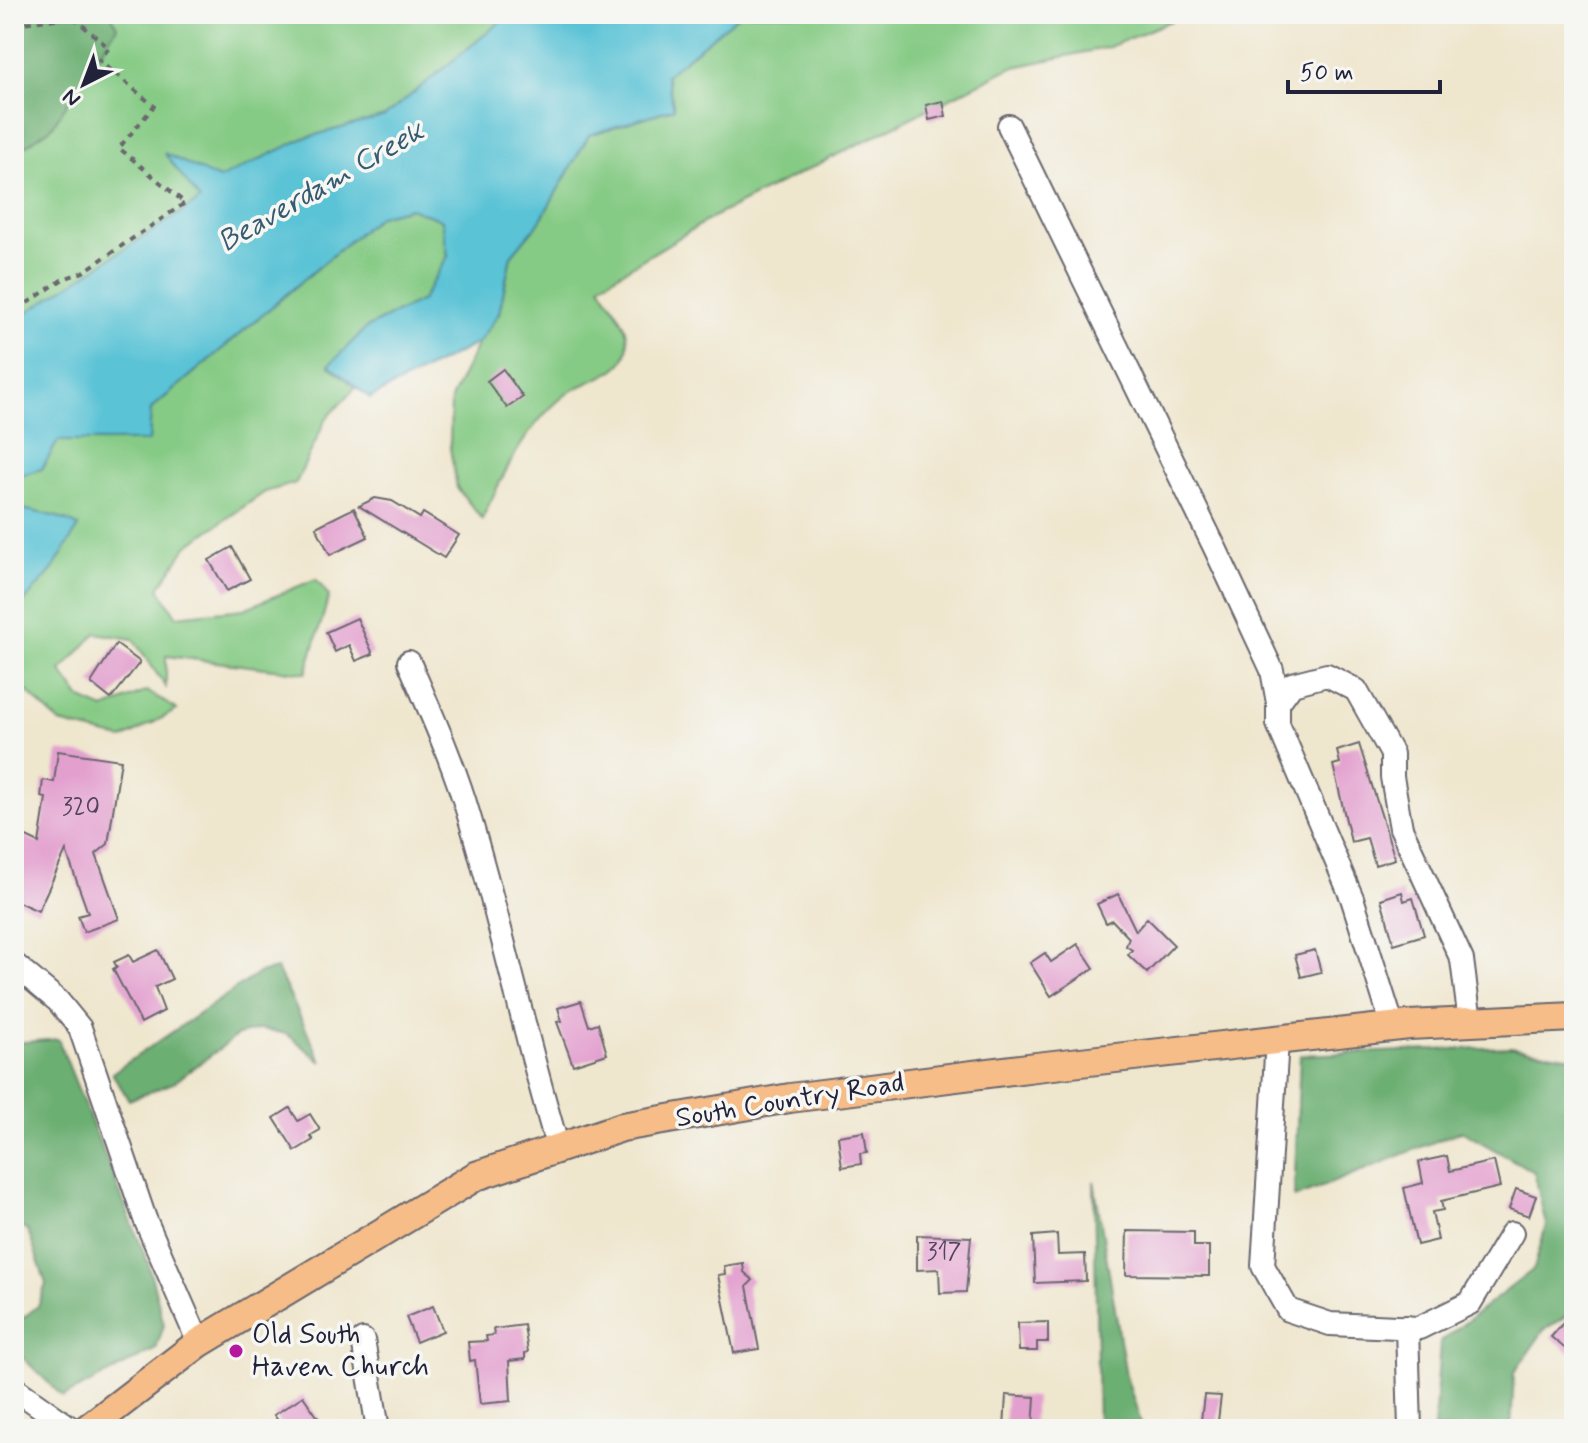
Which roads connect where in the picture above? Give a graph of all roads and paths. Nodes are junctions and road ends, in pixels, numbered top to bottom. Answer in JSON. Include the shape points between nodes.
{"nodes":[{"id":1,"x":14,"y":24,"type":"edge"},
{"id":2,"x":1009,"y":126,"type":"dead end"},
{"id":3,"x":14,"y":312,"type":"edge"},
{"id":4,"x":409,"y":662,"type":"dead end"},
{"id":5,"x":1278,"y":703,"type":"junction"},
{"id":6,"x":14,"y":964,"type":"edge"},
{"id":7,"x":1574,"y":1017,"type":"edge"},
{"id":8,"x":1470,"y":1022,"type":"junction"},
{"id":9,"x":1393,"y":1027,"type":"junction"},
{"id":10,"x":1277,"y":1040,"type":"junction"},
{"id":11,"x":558,"y":1148,"type":"junction"},
{"id":12,"x":1512,"y":1233,"type":"dead end"},
{"id":13,"x":1407,"y":1327,"type":"junction"},
{"id":14,"x":363,"y":1340,"type":"dead end"},
{"id":15,"x":199,"y":1343,"type":"junction"},
{"id":16,"x":14,"y":1388,"type":"edge"},
{"id":17,"x":72,"y":1429,"type":"edge"},
{"id":18,"x":87,"y":1429,"type":"edge"},
{"id":19,"x":378,"y":1429,"type":"edge"},
{"id":20,"x":1410,"y":1429,"type":"edge"}],
"edges":[{"from":1,"to":3,"type":"path","via":[[73,17],[109,48],[99,60],[154,106],[119,148],[185,203]]},
{"from":2,"to":5,"type":"street","via":[[1272,670]]},
{"from":4,"to":11,"type":"street","via":[[469,816]]},
{"from":5,"to":8,"type":"street","via":[[1292,684],[1327,675],[1356,690],[1392,754],[1401,828],[1462,960]]},
{"from":5,"to":9,"type":"street","via":[[1278,724],[1352,898]]},
{"from":6,"to":15,"type":"street","via":[[58,1001],[80,1028],[145,1219]]},
{"from":7,"to":8,"type":"main road","name":"South Country Road"},
{"from":8,"to":9,"type":"main road","name":"South Country Road"},
{"from":9,"to":10,"type":"main road","name":"South Country Road"},
{"from":10,"to":11,"type":"main road","name":"South Country Road","via":[[790,1098],[622,1127]]},
{"from":10,"to":13,"type":"street","via":[[1263,1266],[1288,1310],[1330,1324]]},
{"from":11,"to":15,"type":"main road","name":"South Country Road","via":[[476,1176]]},
{"from":12,"to":13,"type":"street","via":[[1470,1303],[1419,1328]]},
{"from":13,"to":20,"type":"street"},
{"from":14,"to":19,"type":"street"},
{"from":15,"to":18,"type":"main road","name":"South Country Road"},
{"from":16,"to":17,"type":"street"}]}
